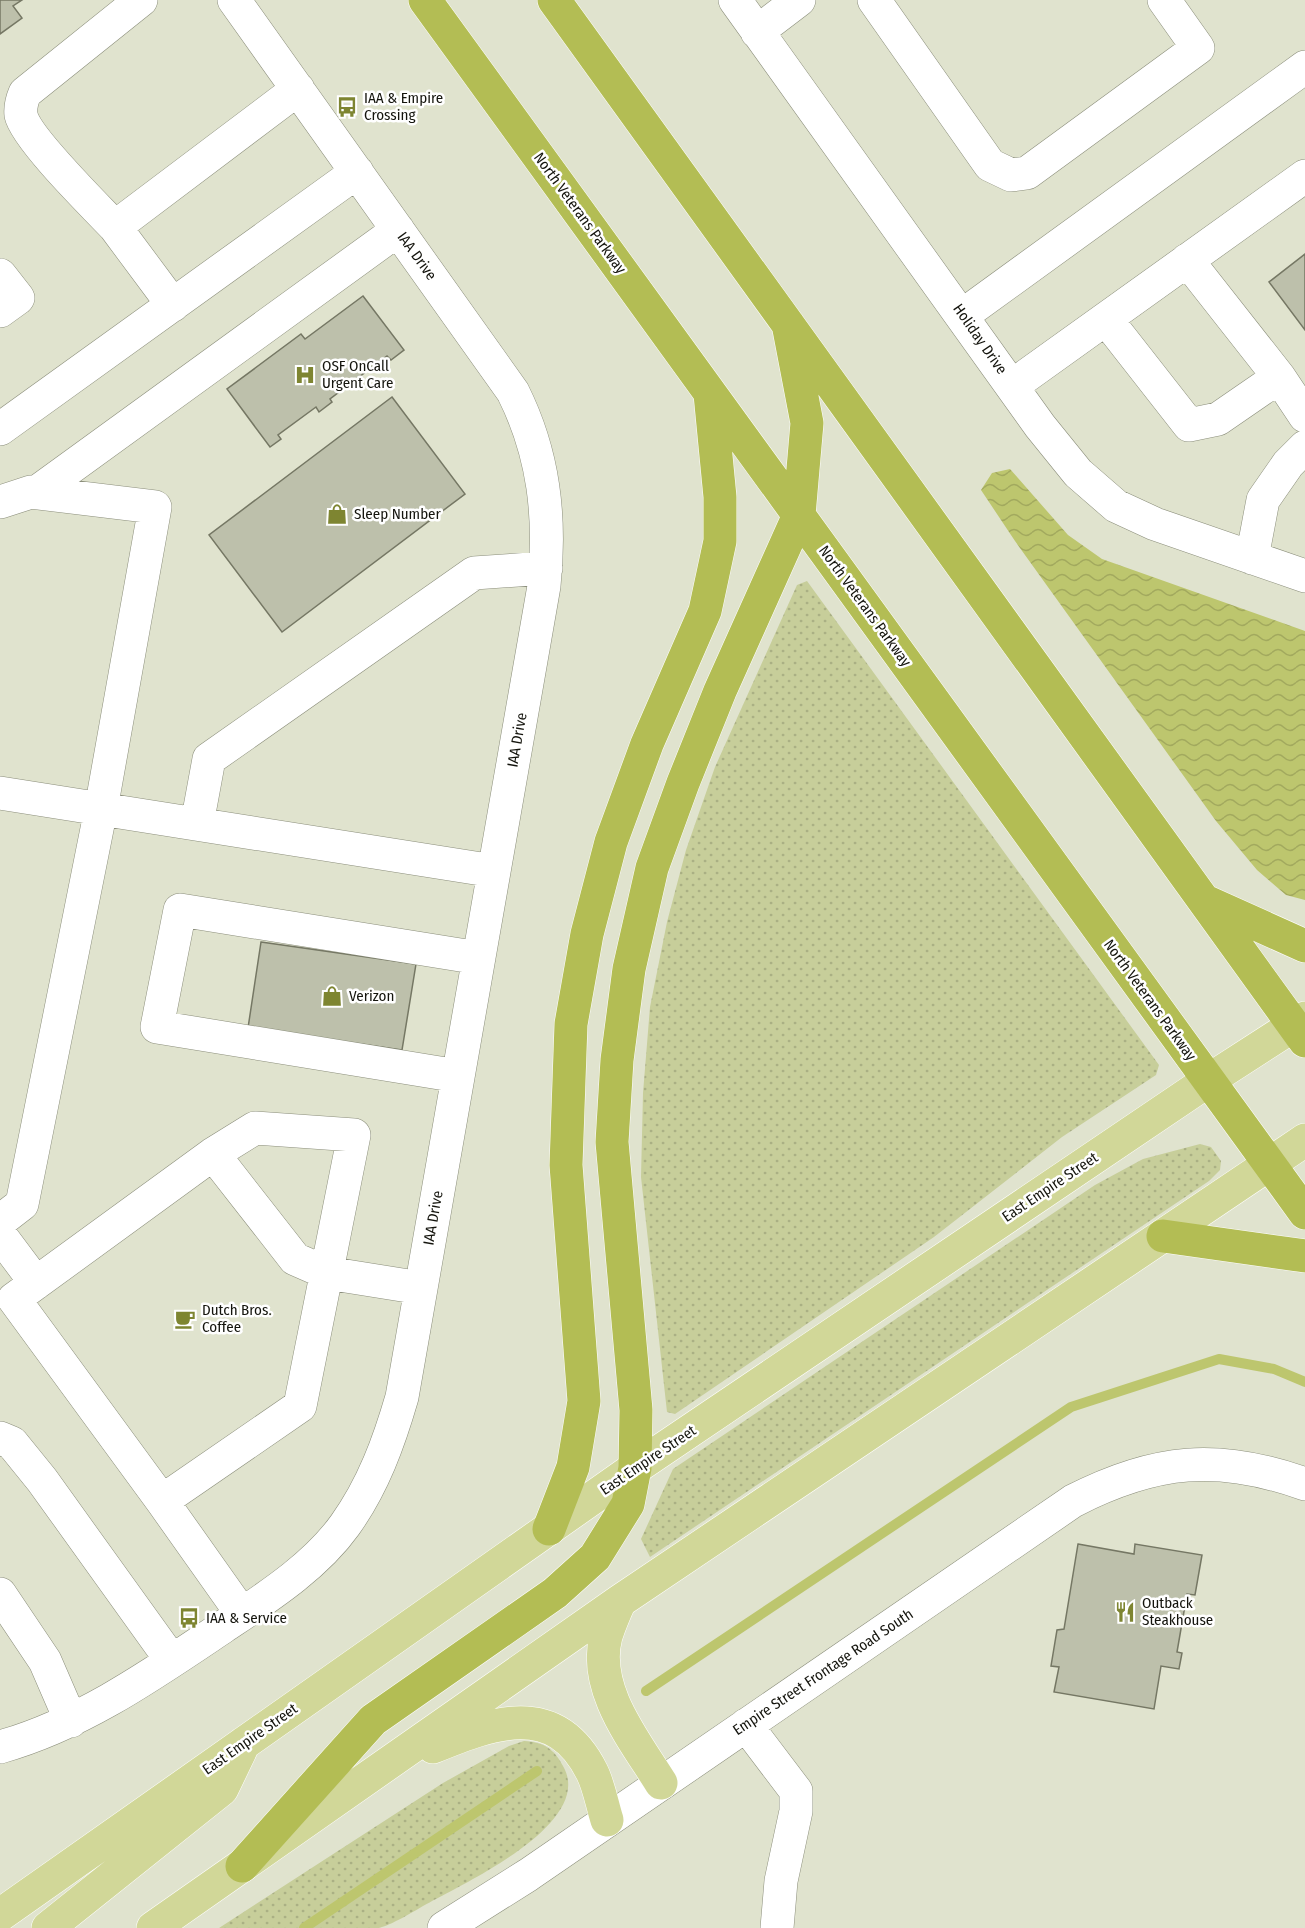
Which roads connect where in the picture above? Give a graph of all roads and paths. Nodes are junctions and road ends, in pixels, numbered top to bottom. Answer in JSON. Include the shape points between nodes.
{"nodes":[{"id":1,"x":141,"y":0,"type":"edge"},
{"id":2,"x":234,"y":0,"type":"edge"},
{"id":3,"x":425,"y":0,"type":"edge"},
{"id":4,"x":554,"y":0,"type":"edge"},
{"id":5,"x":735,"y":0,"type":"edge"},
{"id":6,"x":799,"y":0,"type":"edge"},
{"id":7,"x":874,"y":0,"type":"edge"},
{"id":8,"x":1164,"y":0,"type":"edge"},
{"id":9,"x":758,"y":32,"type":"junction"},
{"id":10,"x":1305,"y":68,"type":"edge"},
{"id":11,"x":298,"y":89,"type":"junction"},
{"id":12,"x":357,"y":172,"type":"junction"},
{"id":13,"x":1305,"y":176,"type":"edge"},
{"id":14,"x":115,"y":227,"type":"junction"},
{"id":15,"x":398,"y":230,"type":"junction"},
{"id":16,"x":1187,"y":261,"type":"junction"},
{"id":17,"x":0,"y":275,"type":"edge"},
{"id":18,"x":173,"y":305,"type":"junction"},
{"id":19,"x":0,"y":311,"type":"edge"},
{"id":20,"x":963,"y":315,"type":"junction"},
{"id":21,"x":1106,"y":320,"type":"junction"},
{"id":22,"x":788,"y":324,"type":"junction"},
{"id":23,"x":1279,"y":377,"type":"junction"},
{"id":24,"x":1012,"y":386,"type":"junction"},
{"id":25,"x":710,"y":392,"type":"junction"},
{"id":26,"x":1305,"y":416,"type":"edge"},
{"id":27,"x":0,"y":429,"type":"edge"},
{"id":28,"x":1305,"y":447,"type":"edge"},
{"id":29,"x":37,"y":492,"type":"junction"},
{"id":30,"x":0,"y":502,"type":"edge"},
{"id":31,"x":799,"y":515,"type":"junction"},
{"id":32,"x":1252,"y":558,"type":"junction"},
{"id":33,"x":546,"y":568,"type":"junction"},
{"id":34,"x":1305,"y":576,"type":"edge"},
{"id":35,"x":0,"y":793,"type":"edge"},
{"id":36,"x":101,"y":809,"type":"junction"},
{"id":37,"x":196,"y":824,"type":"junction"},
{"id":38,"x":494,"y":871,"type":"junction"},
{"id":39,"x":1204,"y":900,"type":"junction"},
{"id":40,"x":1305,"y":946,"type":"edge"},
{"id":41,"x":479,"y":958,"type":"junction"},
{"id":42,"x":1301,"y":1028,"type":"edge"},
{"id":43,"x":458,"y":1076,"type":"junction"},
{"id":44,"x":1209,"y":1080,"type":"junction"},
{"id":45,"x":1305,"y":1140,"type":"edge"},
{"id":46,"x":213,"y":1154,"type":"junction"},
{"id":47,"x":1270,"y":1164,"type":"junction"},
{"id":48,"x":1305,"y":1213,"type":"edge"},
{"id":49,"x":0,"y":1221,"type":"edge"},
{"id":50,"x":0,"y":1234,"type":"edge"},
{"id":51,"x":1163,"y":1236,"type":"junction"},
{"id":52,"x":1305,"y":1256,"type":"edge"},
{"id":53,"x":327,"y":1274,"type":"junction"},
{"id":54,"x":36,"y":1283,"type":"junction"},
{"id":55,"x":421,"y":1288,"type":"junction"},
{"id":56,"x":0,"y":1438,"type":"edge"},
{"id":57,"x":635,"y":1468,"type":"junction"},
{"id":58,"x":1305,"y":1484,"type":"edge"},
{"id":59,"x":162,"y":1501,"type":"junction"},
{"id":60,"x":549,"y":1528,"type":"junction"},
{"id":61,"x":0,"y":1594,"type":"edge"},
{"id":62,"x":620,"y":1601,"type":"junction"},
{"id":63,"x":242,"y":1614,"type":"junction"},
{"id":64,"x":172,"y":1661,"type":"junction"},
{"id":65,"x":71,"y":1721,"type":"junction"},
{"id":66,"x":746,"y":1725,"type":"junction"},
{"id":67,"x":245,"y":1742,"type":"junction"},
{"id":68,"x":0,"y":1747,"type":"edge"},
{"id":69,"x":381,"y":1767,"type":"junction"},
{"id":70,"x":661,"y":1783,"type":"junction"},
{"id":71,"x":607,"y":1820,"type":"junction"},
{"id":72,"x":242,"y":1866,"type":"junction"},
{"id":73,"x":0,"y":1915,"type":"edge"},
{"id":74,"x":48,"y":1928,"type":"edge"},
{"id":75,"x":153,"y":1928,"type":"edge"},
{"id":76,"x":444,"y":1928,"type":"edge"},
{"id":77,"x":777,"y":1928,"type":"edge"}],
"edges":[{"from":1,"to":14,"type":"street","via":[[25,93],[21,102],[23,121],[51,159]]},
{"from":2,"to":11,"type":"street","name":"IAA Drive"},
{"from":3,"to":25,"type":"highway","name":"North Veterans Parkway"},
{"from":4,"to":22,"type":"highway"},
{"from":5,"to":9,"type":"street","name":"Holiday Drive"},
{"from":6,"to":9,"type":"street"},
{"from":7,"to":8,"type":"street","via":[[990,165],[1011,175],[1027,173],[1198,48]]},
{"from":9,"to":20,"type":"street","name":"Holiday Drive"},
{"from":10,"to":20,"type":"street"},
{"from":11,"to":12,"type":"street","name":"IAA Drive"},
{"from":11,"to":14,"type":"street"},
{"from":12,"to":15,"type":"street","name":"IAA Drive"},
{"from":12,"to":18,"type":"street"},
{"from":13,"to":16,"type":"street"},
{"from":14,"to":18,"type":"street"},
{"from":15,"to":29,"type":"street"},
{"from":15,"to":33,"type":"street","name":"IAA Drive","via":[[495,364],[527,420],[546,496]]},
{"from":16,"to":21,"type":"street"},
{"from":16,"to":23,"type":"street"},
{"from":17,"to":19,"type":"street","via":[[18,298]]},
{"from":18,"to":27,"type":"street"},
{"from":20,"to":24,"type":"street","name":"Holiday Drive"},
{"from":21,"to":23,"type":"street","via":[[1189,425],[1218,419]]},
{"from":21,"to":24,"type":"street"},
{"from":22,"to":31,"type":"highway","via":[[807,423]]},
{"from":22,"to":39,"type":"highway"},
{"from":23,"to":26,"type":"street"},
{"from":24,"to":32,"type":"street","name":"Holiday Drive","via":[[1078,474],[1116,506]]},
{"from":25,"to":31,"type":"highway","name":"North Veterans Parkway"},
{"from":25,"to":60,"type":"highway","via":[[720,541],[705,611],[647,744],[611,843],[587,934],[571,1024],[566,1165],[584,1401],[573,1467]]},
{"from":28,"to":32,"type":"street","via":[[1263,500]]},
{"from":29,"to":30,"type":"street"},
{"from":29,"to":36,"type":"street","via":[[154,507]]},
{"from":31,"to":44,"type":"highway","name":"North Veterans Parkway"},
{"from":31,"to":57,"type":"highway","via":[[683,783],[652,868],[629,969],[617,1060],[612,1142],[636,1410]]},
{"from":32,"to":34,"type":"street","name":"Holiday Drive"},
{"from":33,"to":37,"type":"street","via":[[474,573],[209,759]]},
{"from":33,"to":38,"type":"street","name":"IAA Drive"},
{"from":35,"to":36,"type":"street"},
{"from":36,"to":37,"type":"street"},
{"from":36,"to":49,"type":"street","via":[[22,1204]]},
{"from":37,"to":38,"type":"street"},
{"from":38,"to":41,"type":"street","name":"IAA Drive"},
{"from":39,"to":40,"type":"highway"},
{"from":39,"to":42,"type":"highway"},
{"from":41,"to":43,"type":"street","name":"IAA Drive"},
{"from":41,"to":43,"type":"street","via":[[180,910],[157,1028]]},
{"from":42,"to":44,"type":"main road","name":"East Empire Street"},
{"from":43,"to":55,"type":"street","name":"IAA Drive"},
{"from":44,"to":47,"type":"highway","name":"North Veterans Parkway"},
{"from":44,"to":57,"type":"main road","name":"East Empire Street"},
{"from":45,"to":47,"type":"main road"},
{"from":46,"to":53,"type":"street","via":[[295,1259]]},
{"from":46,"to":53,"type":"street","via":[[255,1128],[354,1135]]},
{"from":46,"to":54,"type":"street"},
{"from":47,"to":48,"type":"highway","name":"North Veterans Parkway"},
{"from":47,"to":51,"type":"main road"},
{"from":50,"to":54,"type":"street"},
{"from":51,"to":52,"type":"highway"},
{"from":51,"to":62,"type":"main road"},
{"from":53,"to":55,"type":"street"},
{"from":53,"to":59,"type":"street","via":[[300,1406]]},
{"from":54,"to":59,"type":"street","via":[[14,1299]]},
{"from":55,"to":63,"type":"street","name":"IAA Drive","via":[[402,1397],[387,1447],[367,1491],[327,1546]]},
{"from":56,"to":64,"type":"street","via":[[12,1443],[42,1480]]},
{"from":57,"to":60,"type":"main road","name":"East Empire Street"},
{"from":57,"to":72,"type":"highway","via":[[628,1504],[595,1557],[555,1593],[373,1720]]},
{"from":58,"to":66,"type":"street","name":"Empire Street Frontage Road South","via":[[1221,1464],[1162,1467],[1113,1480],[1073,1501]]},
{"from":59,"to":63,"type":"street"},
{"from":60,"to":67,"type":"main road","name":"East Empire Street"},
{"from":61,"to":65,"type":"street","via":[[45,1660]]},
{"from":62,"to":69,"type":"main road"},
{"from":62,"to":70,"type":"main road","via":[[604,1650],[609,1688],[626,1728]]},
{"from":63,"to":64,"type":"street","name":"IAA Drive"},
{"from":64,"to":65,"type":"street","name":"IAA Drive"},
{"from":65,"to":68,"type":"street","name":"IAA Drive"},
{"from":66,"to":70,"type":"street","name":"Empire Street Frontage Road South"},
{"from":66,"to":77,"type":"street","via":[[795,1791],[796,1811],[781,1881]]},
{"from":67,"to":73,"type":"main road","name":"East Empire Street"},
{"from":67,"to":74,"type":"main road","via":[[222,1789]]},
{"from":69,"to":71,"type":"main road","via":[[500,1723],[524,1722],[547,1727],[561,1733],[592,1772]]},
{"from":69,"to":72,"type":"main road"},
{"from":70,"to":71,"type":"street","name":"Empire Street Frontage Road South"},
{"from":71,"to":76,"type":"street","name":"Empire Street Frontage Road South"},
{"from":72,"to":75,"type":"main road"}]}
